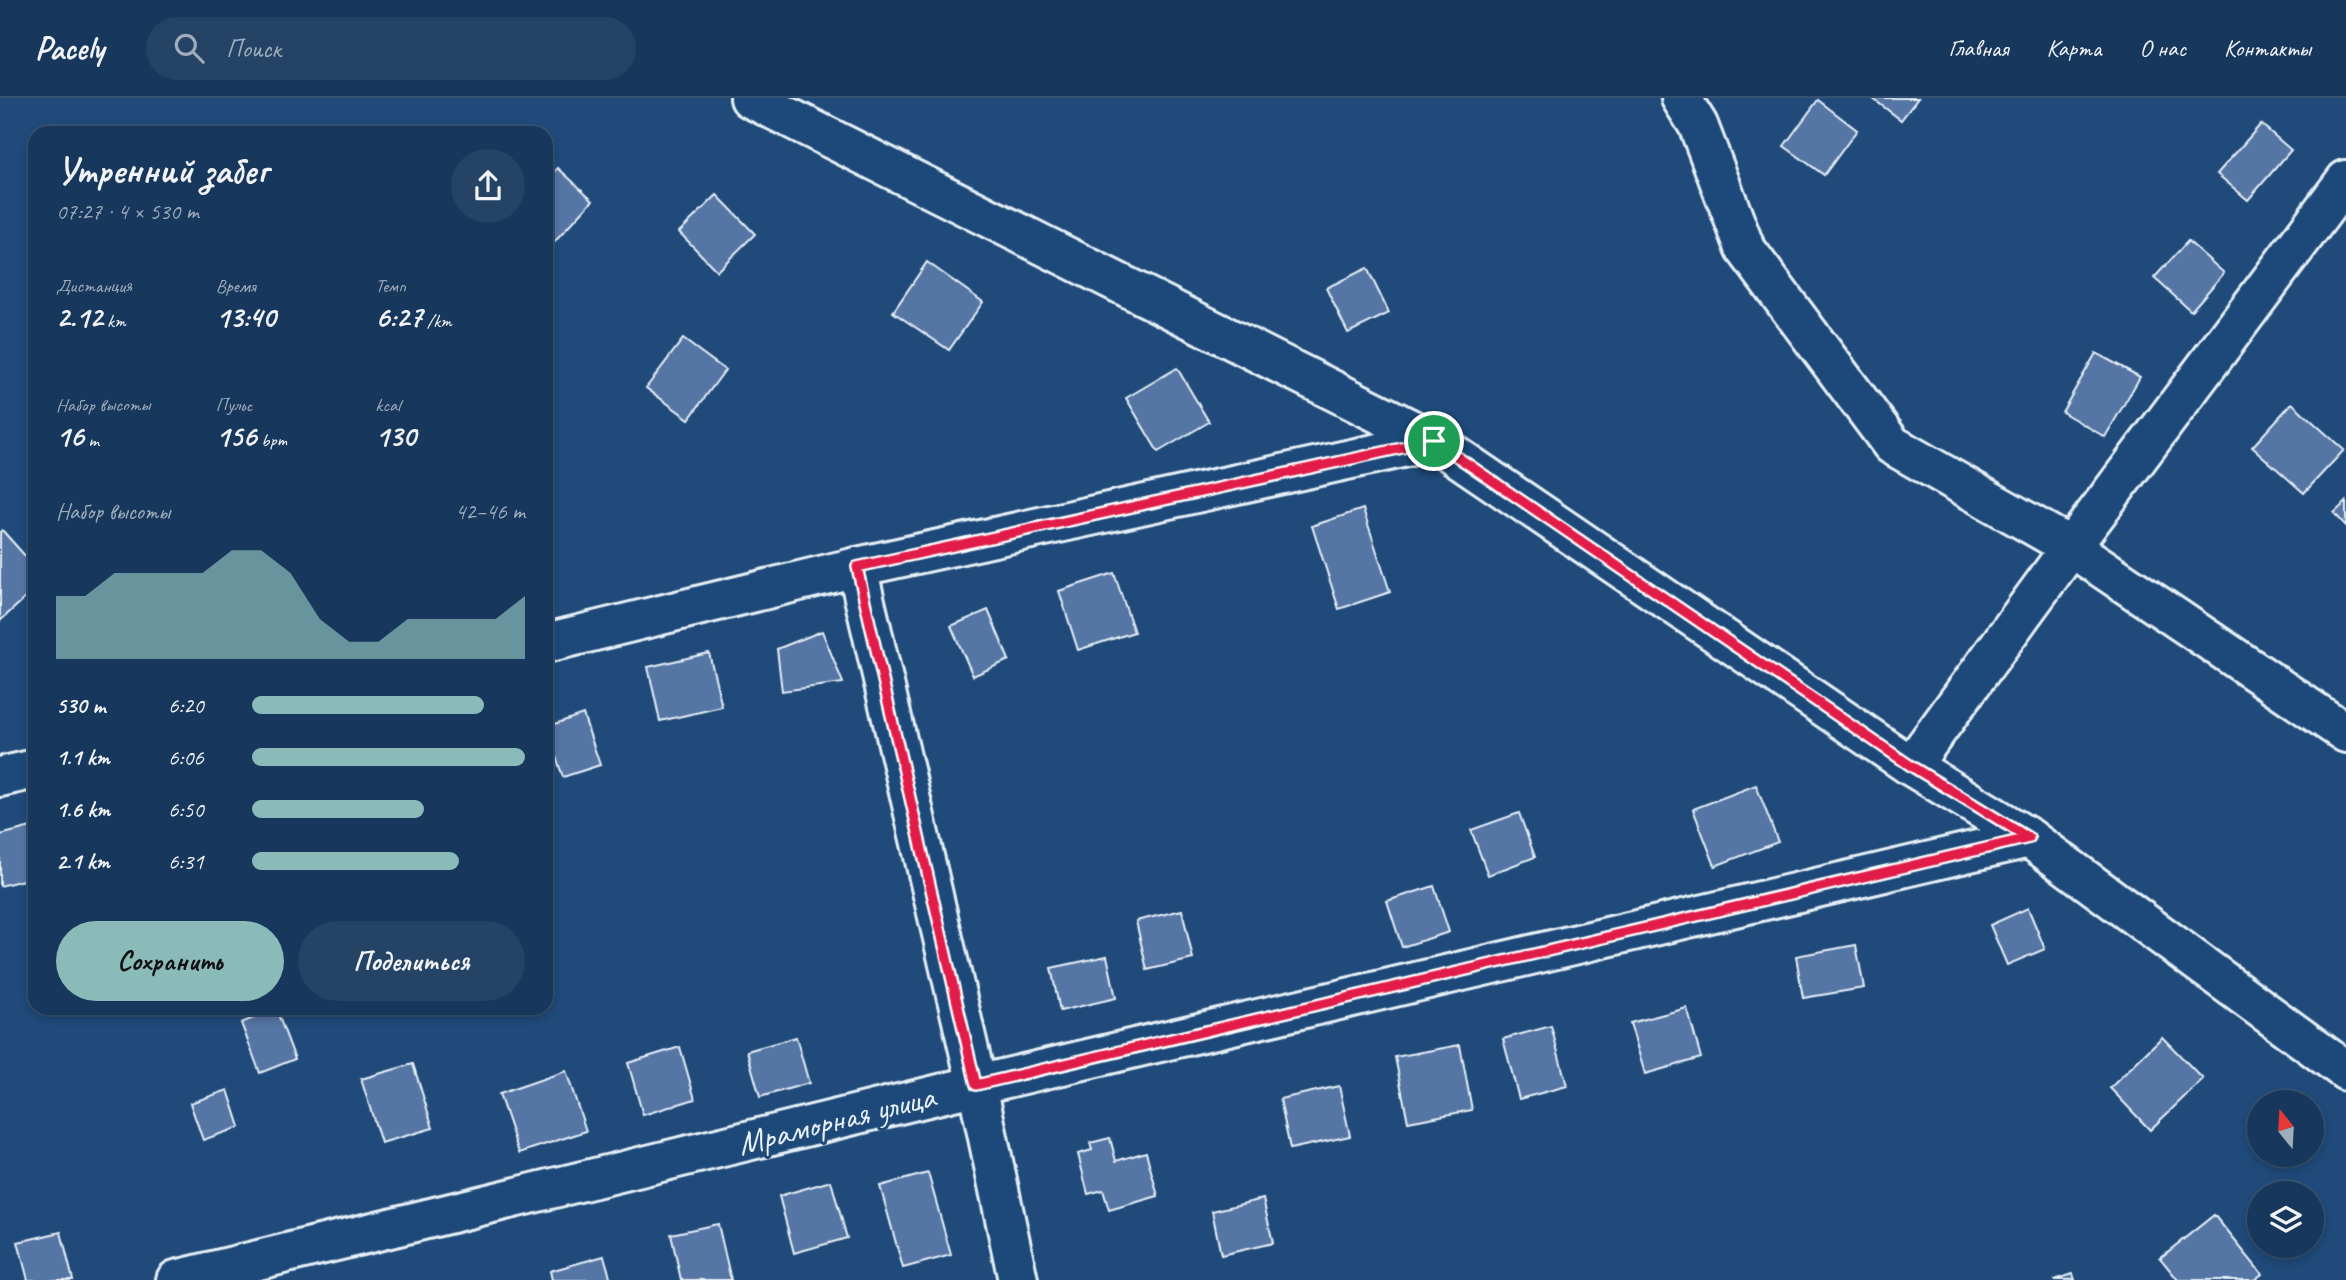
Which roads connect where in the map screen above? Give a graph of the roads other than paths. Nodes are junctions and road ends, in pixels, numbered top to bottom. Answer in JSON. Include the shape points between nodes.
{"nodes":[{"id":1,"x":750,"y":98,"type":"edge"},
{"id":2,"x":1699,"y":107,"type":"edge"},
{"id":3,"x":2346,"y":180,"type":"edge"},
{"id":4,"x":1434,"y":441,"type":"junction"},
{"id":5,"x":2071,"y":547,"type":"junction"},
{"id":6,"x":857,"y":567,"type":"junction"},
{"id":7,"x":553,"y":641,"type":"edge"},
{"id":8,"x":2346,"y":733,"type":"edge"},
{"id":9,"x":1911,"y":766,"type":"junction"},
{"id":10,"x":28,"y":771,"type":"edge"},
{"id":11,"x":0,"y":777,"type":"edge"},
{"id":12,"x":2029,"y":838,"type":"junction"},
{"id":13,"x":2346,"y":1071,"type":"edge"},
{"id":14,"x":976,"y":1085,"type":"junction"},
{"id":15,"x":176,"y":1280,"type":"edge"},
{"id":16,"x":1018,"y":1280,"type":"edge"}],
"edges":[{"from":1,"to":4,"type":"street"},
{"from":2,"to":5,"type":"street","via":[[1745,248],[1892,445]]},
{"from":3,"to":5,"type":"street"},
{"from":4,"to":6,"type":"street"},
{"from":4,"to":9,"type":"street"},
{"from":5,"to":8,"type":"street"},
{"from":5,"to":9,"type":"street"},
{"from":6,"to":7,"type":"street"},
{"from":6,"to":14,"type":"street"},
{"from":9,"to":12,"type":"street"},
{"from":10,"to":11,"type":"street"},
{"from":12,"to":13,"type":"street"},
{"from":12,"to":14,"type":"street","name":"Мраморная улица"},
{"from":14,"to":15,"type":"street","name":"Мраморная улица"},
{"from":14,"to":16,"type":"street"}]}
